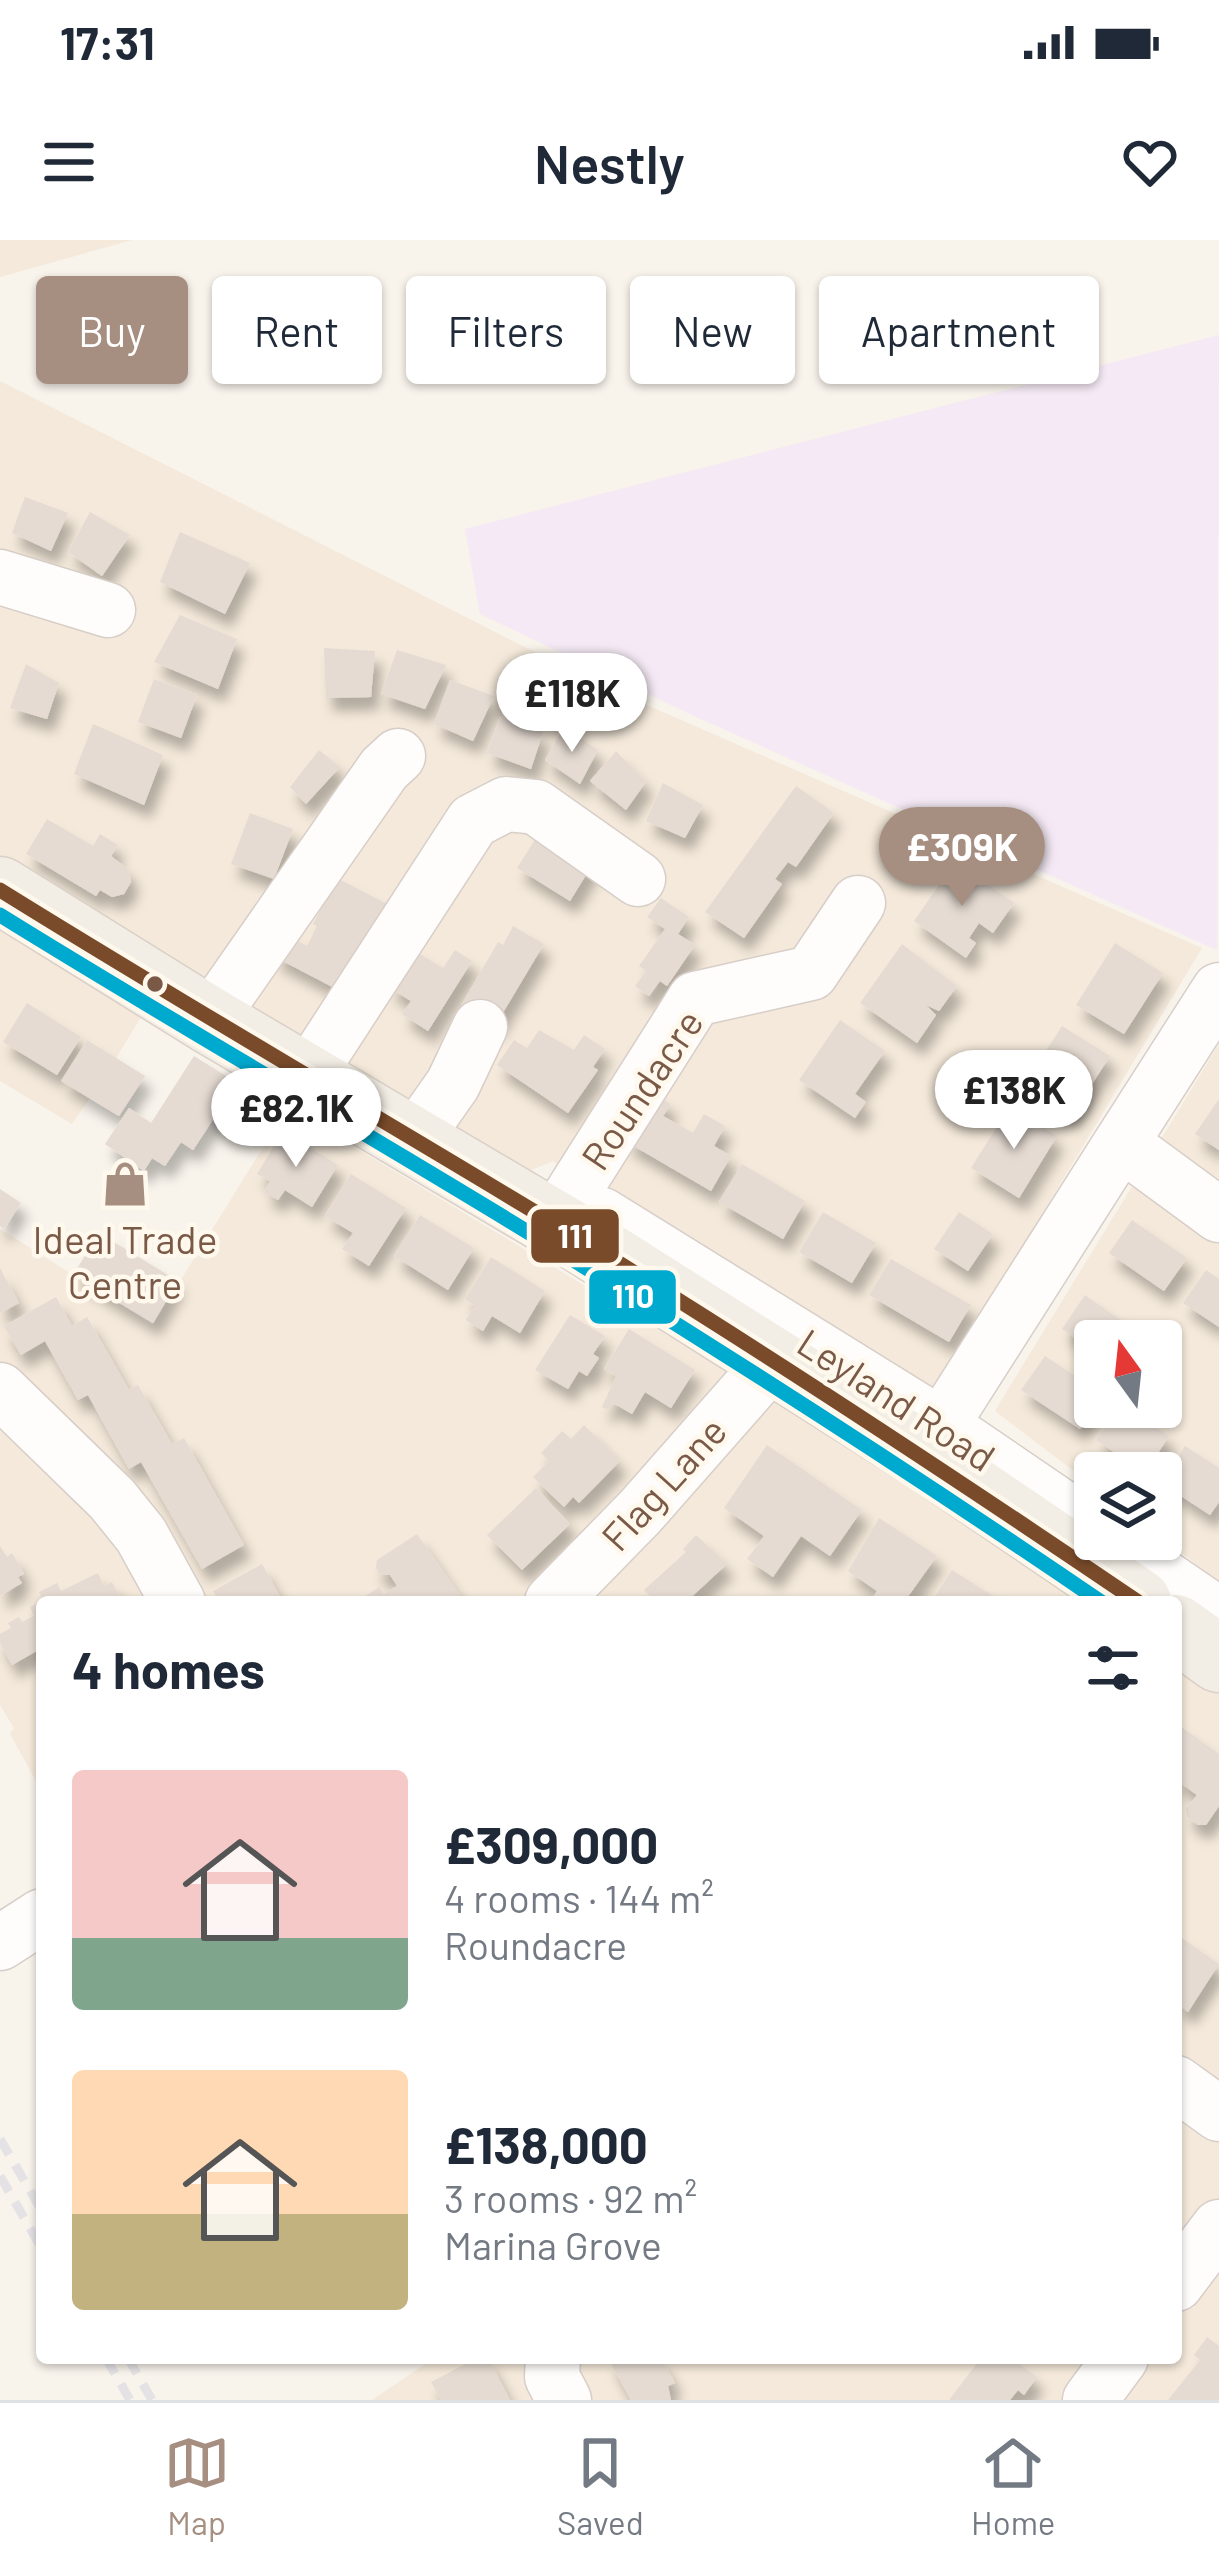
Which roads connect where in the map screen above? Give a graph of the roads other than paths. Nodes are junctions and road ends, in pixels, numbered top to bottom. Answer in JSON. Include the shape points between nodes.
{"nodes":[{"id":1,"x":0,"y":578,"type":"edge"},
{"id":2,"x":108,"y":610,"type":"dead end"},
{"id":3,"x":398,"y":756,"type":"dead end"},
{"id":4,"x":638,"y":880,"type":"dead end"},
{"id":5,"x":0,"y":890,"type":"edge"},
{"id":6,"x":858,"y":903,"type":"dead end"},
{"id":7,"x":1219,"y":990,"type":"edge"},
{"id":8,"x":209,"y":1020,"type":"junction"},
{"id":9,"x":480,"y":1027,"type":"dead end"},
{"id":10,"x":306,"y":1078,"type":"junction"},
{"id":11,"x":412,"y":1142,"type":"junction"},
{"id":12,"x":1121,"y":1143,"type":"junction"},
{"id":13,"x":1219,"y":1215,"type":"edge"},
{"id":14,"x":567,"y":1233,"type":"junction"},
{"id":15,"x":772,"y":1362,"type":"junction"},
{"id":16,"x":0,"y":1390,"type":"edge"},
{"id":17,"x":932,"y":1440,"type":"junction"},
{"id":18,"x":1074,"y":1518,"type":"edge"},
{"id":19,"x":1139,"y":1560,"type":"edge"},
{"id":20,"x":175,"y":1596,"type":"edge"},
{"id":21,"x":558,"y":1596,"type":"edge"},
{"id":22,"x":1130,"y":1596,"type":"edge"},
{"id":23,"x":1219,"y":1615,"type":"edge"},
{"id":24,"x":1182,"y":1632,"type":"edge"},
{"id":25,"x":1219,"y":1659,"type":"edge"},
{"id":26,"x":36,"y":1920,"type":"edge"},
{"id":27,"x":0,"y":1942,"type":"edge"},
{"id":28,"x":1182,"y":2087,"type":"edge"},
{"id":29,"x":1219,"y":2114,"type":"edge"},
{"id":30,"x":1219,"y":2227,"type":"edge"},
{"id":31,"x":1182,"y":2276,"type":"edge"},
{"id":32,"x":553,"y":2364,"type":"edge"},
{"id":33,"x":1117,"y":2364,"type":"edge"},
{"id":34,"x":564,"y":2400,"type":"edge"},
{"id":35,"x":1090,"y":2400,"type":"edge"}],
"edges":[{"from":1,"to":2,"type":"street"},
{"from":3,"to":8,"type":"street"},
{"from":4,"to":10,"type":"street","via":[[536,807],[506,804],[473,821]]},
{"from":5,"to":8,"type":"main road","name":"Leyland Road"},
{"from":6,"to":14,"type":"street","name":"Roundacre","via":[[811,973],[695,999]]},
{"from":7,"to":12,"type":"street"},
{"from":8,"to":10,"type":"main road","name":"Leyland Road"},
{"from":9,"to":11,"type":"street"},
{"from":10,"to":11,"type":"main road","name":"Leyland Road"},
{"from":11,"to":14,"type":"main road","name":"Leyland Road"},
{"from":12,"to":13,"type":"street"},
{"from":12,"to":17,"type":"street"},
{"from":14,"to":15,"type":"main road","name":"Leyland Road"},
{"from":14,"to":17,"type":"street","name":"Leyland Road","via":[[601,1214]]},
{"from":15,"to":17,"type":"main road","name":"Leyland Road"},
{"from":15,"to":21,"type":"street","name":"Flag Lane"},
{"from":16,"to":20,"type":"street","via":[[112,1498]]},
{"from":17,"to":18,"type":"street","name":"Leyland Road"},
{"from":17,"to":22,"type":"main road","name":"Leyland Road"},
{"from":19,"to":23,"type":"street"},
{"from":24,"to":25,"type":"main road"},
{"from":26,"to":27,"type":"street"},
{"from":28,"to":29,"type":"street"},
{"from":30,"to":31,"type":"street"},
{"from":32,"to":34,"type":"street"},
{"from":33,"to":35,"type":"street"}]}
